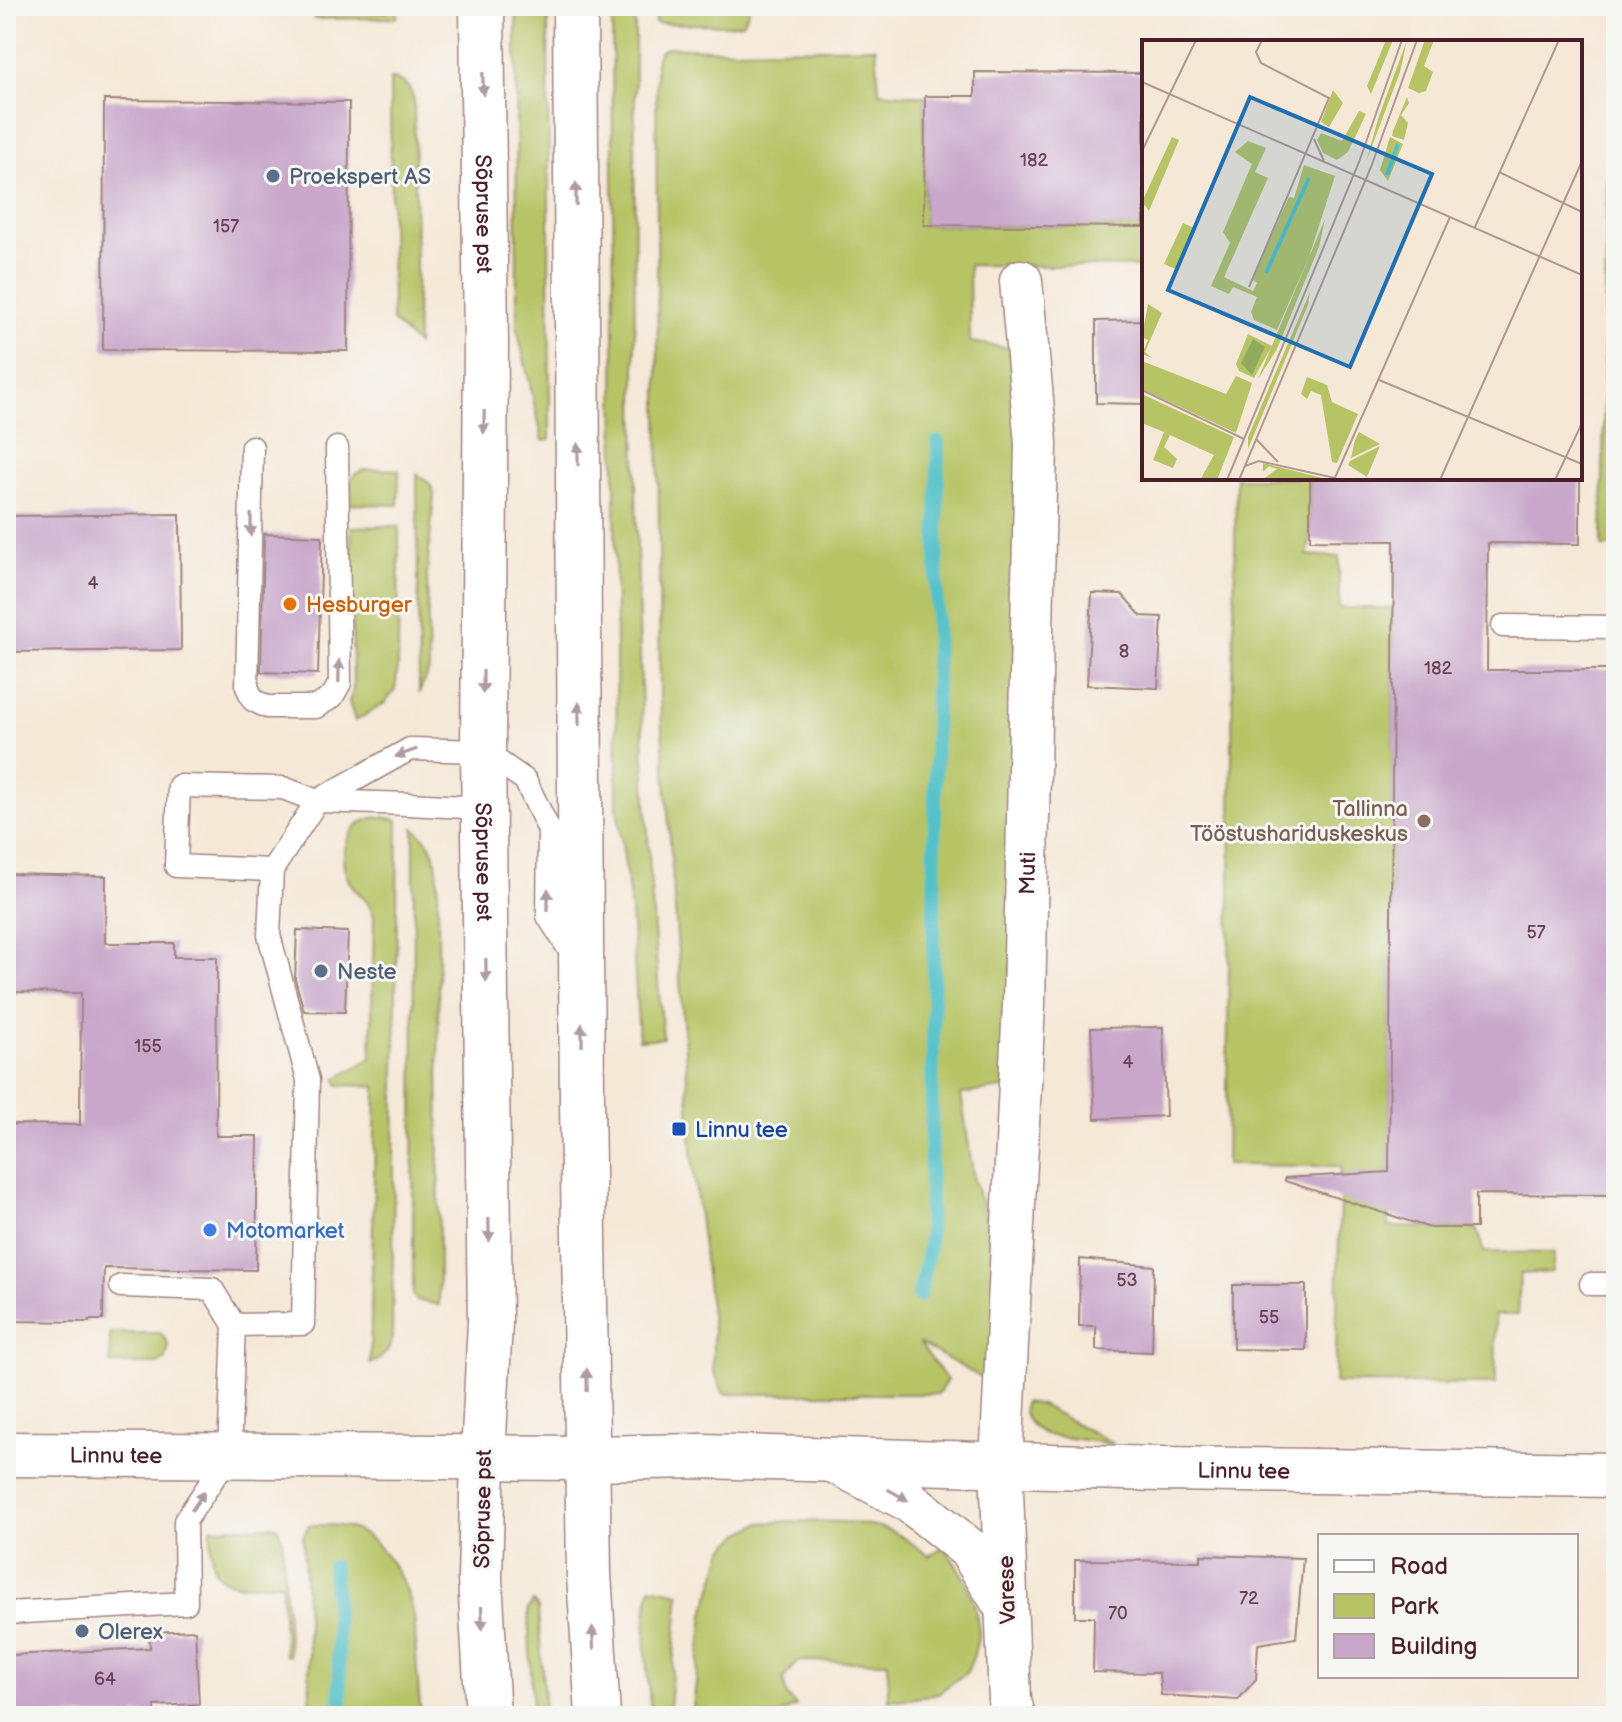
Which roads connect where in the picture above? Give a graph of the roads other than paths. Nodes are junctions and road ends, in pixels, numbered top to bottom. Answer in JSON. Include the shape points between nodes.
{"nodes":[{"id":1,"x":482,"y":6,"type":"edge"},
{"id":2,"x":575,"y":6,"type":"edge"},
{"id":3,"x":1021,"y":281,"type":"dead end"},
{"id":4,"x":252,"y":447,"type":"dead end"},
{"id":5,"x":337,"y":448,"type":"dead end"},
{"id":6,"x":1503,"y":626,"type":"dead end"},
{"id":7,"x":1616,"y":627,"type":"edge"},
{"id":8,"x":483,"y":751,"type":"junction"},
{"id":9,"x":317,"y":801,"type":"junction"},
{"id":10,"x":484,"y":808,"type":"junction"},
{"id":11,"x":272,"y":870,"type":"junction"},
{"id":12,"x":581,"y":968,"type":"junction"},
{"id":13,"x":1591,"y":1284,"type":"dead end"},
{"id":14,"x":1616,"y":1284,"type":"edge"},
{"id":15,"x":121,"y":1286,"type":"dead end"},
{"id":16,"x":234,"y":1325,"type":"junction"},
{"id":17,"x":6,"y":1454,"type":"edge"},
{"id":18,"x":229,"y":1455,"type":"junction"},
{"id":19,"x":483,"y":1456,"type":"junction"},
{"id":20,"x":587,"y":1458,"type":"junction"},
{"id":21,"x":829,"y":1459,"type":"junction"},
{"id":22,"x":1001,"y":1464,"type":"junction"},
{"id":23,"x":1616,"y":1475,"type":"edge"},
{"id":24,"x":1007,"y":1608,"type":"junction"},
{"id":25,"x":6,"y":1613,"type":"edge"},
{"id":26,"x":488,"y":1716,"type":"edge"},
{"id":27,"x":598,"y":1716,"type":"edge"},
{"id":28,"x":1014,"y":1716,"type":"edge"}],
"edges":[{"from":1,"to":8,"type":"main road","name":"Sõpruse pst","one_way":true},
{"from":12,"to":2,"type":"main road","one_way":true},
{"from":3,"to":22,"type":"street","name":"Muti","via":[[1036,458],[1024,1004]]},
{"from":4,"to":5,"type":"lane","one_way":true,"via":[[247,687],[253,700],[267,707],[316,707],[332,697],[340,683]]},
{"from":6,"to":7,"type":"lane"},
{"from":8,"to":9,"type":"lane","one_way":true,"via":[[410,749]]},
{"from":8,"to":10,"type":"main road","name":"Sõpruse pst"},
{"from":12,"to":8,"type":"lane","one_way":true,"via":[[548,916],[549,830],[525,780]]},
{"from":9,"to":10,"type":"lane"},
{"from":9,"to":11,"type":"lane"},
{"from":9,"to":11,"type":"lane","via":[[283,788],[179,786],[176,866]]},
{"from":10,"to":19,"type":"main road","name":"Sõpruse pst","one_way":true,"via":[[490,1322]]},
{"from":11,"to":16,"type":"lane","via":[[269,935],[308,1080],[303,1324]]},
{"from":20,"to":12,"type":"main road","one_way":true},
{"from":13,"to":14,"type":"lane"},
{"from":15,"to":16,"type":"lane","via":[[212,1289]]},
{"from":16,"to":18,"type":"lane"},
{"from":17,"to":18,"type":"main road","name":"Linnu tee"},
{"from":18,"to":19,"type":"main road","name":"Linnu tee"},
{"from":25,"to":18,"type":"lane","one_way":true,"via":[[186,1603],[185,1521]]},
{"from":19,"to":20,"type":"main road","name":"Linnu tee"},
{"from":19,"to":26,"type":"main road","name":"Sõpruse pst","one_way":true,"via":[[480,1579]]},
{"from":20,"to":21,"type":"main road","name":"Linnu tee"},
{"from":27,"to":20,"type":"main road","one_way":true},
{"from":21,"to":22,"type":"main road","name":"Linnu tee"},
{"from":21,"to":24,"type":"street","one_way":true,"via":[[908,1500],[969,1549]]},
{"from":22,"to":23,"type":"main road","name":"Linnu tee"},
{"from":22,"to":24,"type":"street","name":"Varese"},
{"from":24,"to":28,"type":"street","name":"Varese"}]}
